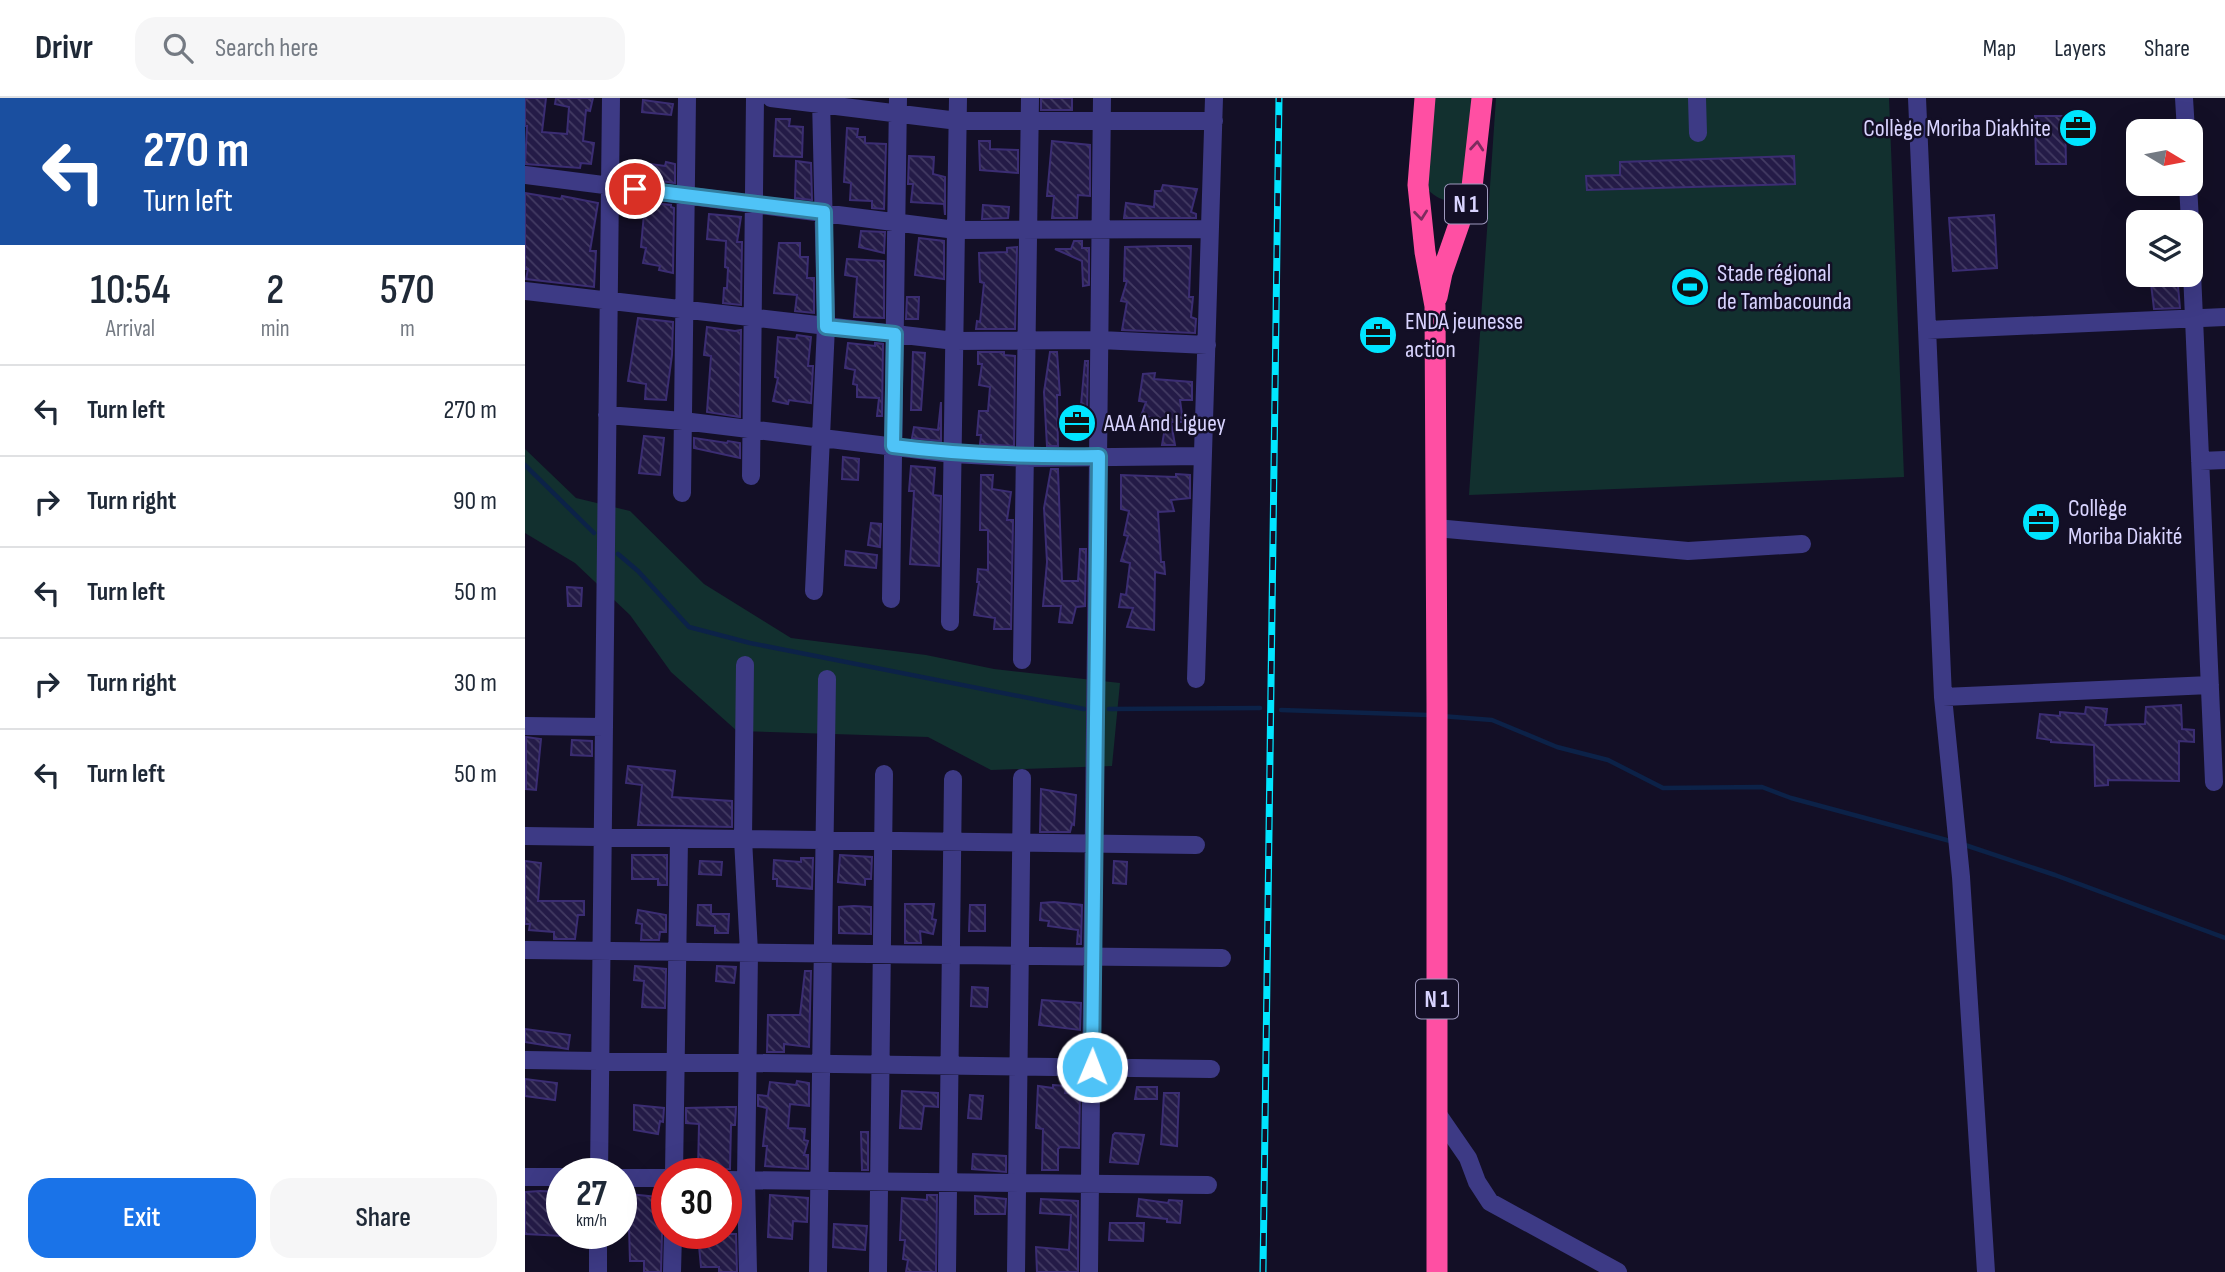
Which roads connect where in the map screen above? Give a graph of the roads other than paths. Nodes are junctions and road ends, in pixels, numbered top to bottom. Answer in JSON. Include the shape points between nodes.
{"nodes":[{"id":1,"x":611,"y":98,"type":"edge"},
{"id":2,"x":687,"y":98,"type":"edge"},
{"id":3,"x":755,"y":98,"type":"edge"},
{"id":4,"x":771,"y":98,"type":"edge"},
{"id":5,"x":958,"y":98,"type":"edge"},
{"id":6,"x":1030,"y":98,"type":"edge"},
{"id":7,"x":1102,"y":98,"type":"edge"},
{"id":8,"x":1215,"y":98,"type":"edge"},
{"id":9,"x":1425,"y":98,"type":"edge"},
{"id":10,"x":1482,"y":98,"type":"edge"},
{"id":11,"x":1697,"y":98,"type":"edge"},
{"id":12,"x":1917,"y":98,"type":"edge"},
{"id":13,"x":2184,"y":98,"type":"edge"},
{"id":14,"x":821,"y":101,"type":"edge"},
{"id":15,"x":898,"y":106,"type":"edge"},
{"id":16,"x":2185,"y":119,"type":"edge"},
{"id":17,"x":958,"y":121,"type":"junction"},
{"id":18,"x":1030,"y":121,"type":"junction"},
{"id":19,"x":1102,"y":121,"type":"junction"},
{"id":20,"x":1214,"y":121,"type":"junction"},
{"id":21,"x":1698,"y":133,"type":"dead end"},
{"id":22,"x":525,"y":175,"type":"edge"},
{"id":23,"x":610,"y":185,"type":"junction"},
{"id":24,"x":685,"y":196,"type":"junction"},
{"id":25,"x":754,"y":204,"type":"junction"},
{"id":26,"x":824,"y":212,"type":"junction"},
{"id":27,"x":896,"y":222,"type":"junction"},
{"id":28,"x":1028,"y":229,"type":"junction"},
{"id":29,"x":1101,"y":229,"type":"junction"},
{"id":30,"x":1210,"y":229,"type":"junction"},
{"id":31,"x":956,"y":230,"type":"junction"},
{"id":32,"x":2193,"y":287,"type":"edge"},
{"id":33,"x":525,"y":291,"type":"edge"},
{"id":34,"x":609,"y":300,"type":"junction"},
{"id":35,"x":1435,"y":306,"type":"junction"},
{"id":36,"x":684,"y":309,"type":"junction"},
{"id":37,"x":753,"y":317,"type":"junction"},
{"id":38,"x":2225,"y":317,"type":"edge"},
{"id":39,"x":2194,"y":318,"type":"junction"},
{"id":40,"x":826,"y":327,"type":"junction"},
{"id":41,"x":1927,"y":330,"type":"junction"},
{"id":42,"x":895,"y":334,"type":"junction"},
{"id":43,"x":1027,"y":340,"type":"junction"},
{"id":44,"x":1100,"y":340,"type":"junction"},
{"id":45,"x":955,"y":341,"type":"junction"},
{"id":46,"x":1207,"y":345,"type":"junction"},
{"id":47,"x":607,"y":415,"type":"junction"},
{"id":48,"x":683,"y":421,"type":"junction"},
{"id":49,"x":751,"y":429,"type":"junction"},
{"id":50,"x":823,"y":437,"type":"junction"},
{"id":51,"x":893,"y":446,"type":"junction"},
{"id":52,"x":953,"y":454,"type":"junction"},
{"id":53,"x":1099,"y":456,"type":"junction"},
{"id":54,"x":1203,"y":456,"type":"junction"},
{"id":55,"x":1025,"y":458,"type":"junction"},
{"id":56,"x":2225,"y":460,"type":"edge"},
{"id":57,"x":2200,"y":461,"type":"junction"},
{"id":58,"x":751,"y":476,"type":"dead end"},
{"id":59,"x":682,"y":493,"type":"dead end"},
{"id":60,"x":1436,"y":528,"type":"junction"},
{"id":61,"x":1802,"y":544,"type":"dead end"},
{"id":62,"x":814,"y":591,"type":"dead end"},
{"id":63,"x":891,"y":599,"type":"dead end"},
{"id":64,"x":950,"y":622,"type":"dead end"},
{"id":65,"x":1022,"y":660,"type":"dead end"},
{"id":66,"x":745,"y":665,"type":"dead end"},
{"id":67,"x":1196,"y":679,"type":"dead end"},
{"id":68,"x":827,"y":680,"type":"dead end"},
{"id":69,"x":2210,"y":685,"type":"junction"},
{"id":70,"x":1943,"y":697,"type":"junction"},
{"id":71,"x":2218,"y":713,"type":"edge"},
{"id":72,"x":525,"y":726,"type":"edge"},
{"id":73,"x":604,"y":727,"type":"junction"},
{"id":74,"x":884,"y":774,"type":"dead end"},
{"id":75,"x":1022,"y":778,"type":"dead end"},
{"id":76,"x":953,"y":779,"type":"dead end"},
{"id":77,"x":2214,"y":782,"type":"dead end"},
{"id":78,"x":525,"y":836,"type":"edge"},
{"id":79,"x":603,"y":837,"type":"junction"},
{"id":80,"x":679,"y":838,"type":"junction"},
{"id":81,"x":743,"y":839,"type":"junction"},
{"id":82,"x":825,"y":840,"type":"junction"},
{"id":83,"x":884,"y":841,"type":"junction"},
{"id":84,"x":953,"y":842,"type":"junction"},
{"id":85,"x":1021,"y":842,"type":"junction"},
{"id":86,"x":1095,"y":844,"type":"junction"},
{"id":87,"x":1196,"y":845,"type":"dead end"},
{"id":88,"x":525,"y":950,"type":"edge"},
{"id":89,"x":601,"y":951,"type":"junction"},
{"id":90,"x":677,"y":952,"type":"junction"},
{"id":91,"x":749,"y":953,"type":"junction"},
{"id":92,"x":823,"y":954,"type":"junction"},
{"id":93,"x":882,"y":954,"type":"junction"},
{"id":94,"x":951,"y":955,"type":"junction"},
{"id":95,"x":1020,"y":956,"type":"junction"},
{"id":96,"x":1093,"y":957,"type":"junction"},
{"id":97,"x":1223,"y":958,"type":"dead end"},
{"id":98,"x":525,"y":1060,"type":"edge"},
{"id":99,"x":600,"y":1061,"type":"junction"},
{"id":100,"x":675,"y":1062,"type":"junction"},
{"id":101,"x":747,"y":1064,"type":"junction"},
{"id":102,"x":821,"y":1064,"type":"junction"},
{"id":103,"x":881,"y":1065,"type":"junction"},
{"id":104,"x":950,"y":1066,"type":"junction"},
{"id":105,"x":1019,"y":1066,"type":"junction"},
{"id":106,"x":1092,"y":1067,"type":"junction"},
{"id":107,"x":1211,"y":1069,"type":"dead end"},
{"id":108,"x":1437,"y":1112,"type":"junction"},
{"id":109,"x":599,"y":1158,"type":"edge"},
{"id":110,"x":674,"y":1158,"type":"edge"},
{"id":111,"x":525,"y":1177,"type":"edge"},
{"id":112,"x":546,"y":1177,"type":"edge"},
{"id":113,"x":742,"y":1180,"type":"edge"},
{"id":114,"x":746,"y":1180,"type":"junction"},
{"id":115,"x":820,"y":1181,"type":"junction"},
{"id":116,"x":879,"y":1181,"type":"junction"},
{"id":117,"x":948,"y":1182,"type":"junction"},
{"id":118,"x":1017,"y":1183,"type":"junction"},
{"id":119,"x":1090,"y":1184,"type":"junction"},
{"id":120,"x":1207,"y":1185,"type":"dead end"},
{"id":121,"x":598,"y":1249,"type":"edge"},
{"id":122,"x":673,"y":1249,"type":"edge"},
{"id":123,"x":598,"y":1272,"type":"edge"},
{"id":124,"x":672,"y":1272,"type":"edge"},
{"id":125,"x":748,"y":1272,"type":"edge"},
{"id":126,"x":818,"y":1272,"type":"edge"},
{"id":127,"x":878,"y":1272,"type":"edge"},
{"id":128,"x":947,"y":1272,"type":"edge"},
{"id":129,"x":1016,"y":1272,"type":"edge"},
{"id":130,"x":1089,"y":1272,"type":"edge"},
{"id":131,"x":1437,"y":1272,"type":"edge"},
{"id":132,"x":1618,"y":1272,"type":"edge"},
{"id":133,"x":1986,"y":1272,"type":"edge"}],
"edges":[{"from":1,"to":23,"type":"street"},
{"from":2,"to":24,"type":"street"},
{"from":3,"to":25,"type":"street"},
{"from":4,"to":14,"type":"street"},
{"from":5,"to":17,"type":"street"},
{"from":6,"to":18,"type":"street"},
{"from":7,"to":19,"type":"street"},
{"from":8,"to":20,"type":"street"},
{"from":9,"to":35,"type":"highway","number":"N 1","one_way":true,"via":[[1417,185]]},
{"from":35,"to":10,"type":"highway","number":"N 1","one_way":true,"via":[[1472,187]]},
{"from":11,"to":21,"type":"street"},
{"from":12,"to":41,"type":"street"},
{"from":13,"to":16,"type":"street"},
{"from":14,"to":15,"type":"street"},
{"from":14,"to":26,"type":"street"},
{"from":15,"to":17,"type":"street"},
{"from":15,"to":27,"type":"street"},
{"from":17,"to":18,"type":"street"},
{"from":17,"to":31,"type":"street"},
{"from":18,"to":19,"type":"street"},
{"from":18,"to":28,"type":"street"},
{"from":19,"to":20,"type":"street"},
{"from":19,"to":29,"type":"street"},
{"from":20,"to":30,"type":"street"},
{"from":22,"to":23,"type":"street"},
{"from":23,"to":24,"type":"street"},
{"from":23,"to":34,"type":"street"},
{"from":24,"to":25,"type":"street"},
{"from":24,"to":36,"type":"street"},
{"from":25,"to":26,"type":"street"},
{"from":25,"to":37,"type":"street"},
{"from":26,"to":27,"type":"street"},
{"from":26,"to":40,"type":"street"},
{"from":27,"to":31,"type":"street"},
{"from":27,"to":42,"type":"street"},
{"from":28,"to":29,"type":"street"},
{"from":28,"to":31,"type":"street"},
{"from":28,"to":43,"type":"street"},
{"from":29,"to":30,"type":"street"},
{"from":29,"to":44,"type":"street"},
{"from":30,"to":46,"type":"street"},
{"from":31,"to":45,"type":"street"},
{"from":32,"to":39,"type":"street"},
{"from":33,"to":34,"type":"street"},
{"from":34,"to":36,"type":"street"},
{"from":34,"to":47,"type":"street"},
{"from":35,"to":60,"type":"highway","number":"N 1"},
{"from":36,"to":37,"type":"street"},
{"from":36,"to":48,"type":"street"},
{"from":37,"to":40,"type":"street"},
{"from":37,"to":49,"type":"street"},
{"from":38,"to":39,"type":"street"},
{"from":39,"to":41,"type":"street"},
{"from":39,"to":57,"type":"street"},
{"from":40,"to":42,"type":"street"},
{"from":40,"to":50,"type":"street"},
{"from":41,"to":70,"type":"street"},
{"from":42,"to":45,"type":"street"},
{"from":42,"to":51,"type":"street"},
{"from":43,"to":44,"type":"street"},
{"from":43,"to":45,"type":"street"},
{"from":43,"to":55,"type":"street"},
{"from":44,"to":46,"type":"street"},
{"from":44,"to":53,"type":"street"},
{"from":45,"to":52,"type":"street"},
{"from":46,"to":54,"type":"street"},
{"from":47,"to":48,"type":"street"},
{"from":47,"to":73,"type":"street"},
{"from":48,"to":49,"type":"street"},
{"from":48,"to":59,"type":"street"},
{"from":49,"to":50,"type":"street"},
{"from":49,"to":58,"type":"street"},
{"from":50,"to":51,"type":"street"},
{"from":50,"to":62,"type":"street"},
{"from":51,"to":52,"type":"street"},
{"from":51,"to":63,"type":"street"},
{"from":52,"to":55,"type":"street"},
{"from":52,"to":64,"type":"street"},
{"from":53,"to":54,"type":"street"},
{"from":53,"to":55,"type":"street"},
{"from":53,"to":86,"type":"street"},
{"from":54,"to":67,"type":"street"},
{"from":55,"to":65,"type":"street"},
{"from":56,"to":57,"type":"street"},
{"from":57,"to":69,"type":"street"},
{"from":60,"to":61,"type":"street","via":[[1688,551]]},
{"from":60,"to":108,"type":"highway","number":"N 1"},
{"from":66,"to":81,"type":"street"},
{"from":68,"to":82,"type":"street"},
{"from":69,"to":70,"type":"street"},
{"from":69,"to":71,"type":"street"},
{"from":70,"to":133,"type":"street","via":[[1961,877]]},
{"from":71,"to":77,"type":"street"},
{"from":72,"to":73,"type":"street"},
{"from":73,"to":79,"type":"street"},
{"from":74,"to":83,"type":"street"},
{"from":75,"to":85,"type":"street"},
{"from":76,"to":84,"type":"street"},
{"from":78,"to":79,"type":"street"},
{"from":79,"to":80,"type":"street"},
{"from":79,"to":89,"type":"street"},
{"from":80,"to":81,"type":"street"},
{"from":80,"to":90,"type":"street"},
{"from":81,"to":82,"type":"street"},
{"from":81,"to":91,"type":"street"},
{"from":82,"to":83,"type":"street"},
{"from":82,"to":92,"type":"street"},
{"from":83,"to":84,"type":"street"},
{"from":83,"to":93,"type":"street"},
{"from":84,"to":85,"type":"street"},
{"from":84,"to":94,"type":"street"},
{"from":85,"to":86,"type":"street"},
{"from":85,"to":95,"type":"street"},
{"from":86,"to":87,"type":"street"},
{"from":86,"to":96,"type":"street"},
{"from":88,"to":89,"type":"street"},
{"from":89,"to":90,"type":"street"},
{"from":89,"to":99,"type":"street"},
{"from":90,"to":91,"type":"street"},
{"from":90,"to":100,"type":"street"},
{"from":91,"to":92,"type":"street"},
{"from":91,"to":101,"type":"street"},
{"from":92,"to":93,"type":"street"},
{"from":92,"to":102,"type":"street"},
{"from":93,"to":94,"type":"street"},
{"from":93,"to":103,"type":"street"},
{"from":94,"to":95,"type":"street"},
{"from":94,"to":104,"type":"street"},
{"from":95,"to":96,"type":"street"},
{"from":95,"to":105,"type":"street"},
{"from":96,"to":97,"type":"street"},
{"from":96,"to":106,"type":"street"},
{"from":98,"to":99,"type":"street"},
{"from":99,"to":100,"type":"street"},
{"from":99,"to":109,"type":"street"},
{"from":100,"to":101,"type":"street"},
{"from":100,"to":110,"type":"street"},
{"from":101,"to":102,"type":"street"},
{"from":101,"to":114,"type":"street"},
{"from":102,"to":103,"type":"street"},
{"from":102,"to":115,"type":"street"},
{"from":103,"to":104,"type":"street"},
{"from":103,"to":116,"type":"street"},
{"from":104,"to":105,"type":"street"},
{"from":104,"to":117,"type":"street"},
{"from":105,"to":106,"type":"street"},
{"from":105,"to":118,"type":"street"},
{"from":106,"to":107,"type":"street"},
{"from":106,"to":119,"type":"street"},
{"from":108,"to":131,"type":"highway","number":"N 1"},
{"from":108,"to":132,"type":"street","via":[[1490,1202]]},
{"from":111,"to":112,"type":"street"},
{"from":113,"to":114,"type":"street"},
{"from":114,"to":115,"type":"street"},
{"from":114,"to":125,"type":"street"},
{"from":115,"to":116,"type":"street"},
{"from":115,"to":126,"type":"street"},
{"from":116,"to":117,"type":"street"},
{"from":116,"to":127,"type":"street"},
{"from":117,"to":118,"type":"street"},
{"from":117,"to":128,"type":"street"},
{"from":118,"to":119,"type":"street"},
{"from":118,"to":129,"type":"street"},
{"from":119,"to":120,"type":"street"},
{"from":119,"to":130,"type":"street"},
{"from":121,"to":123,"type":"street"},
{"from":122,"to":124,"type":"street"}]}
